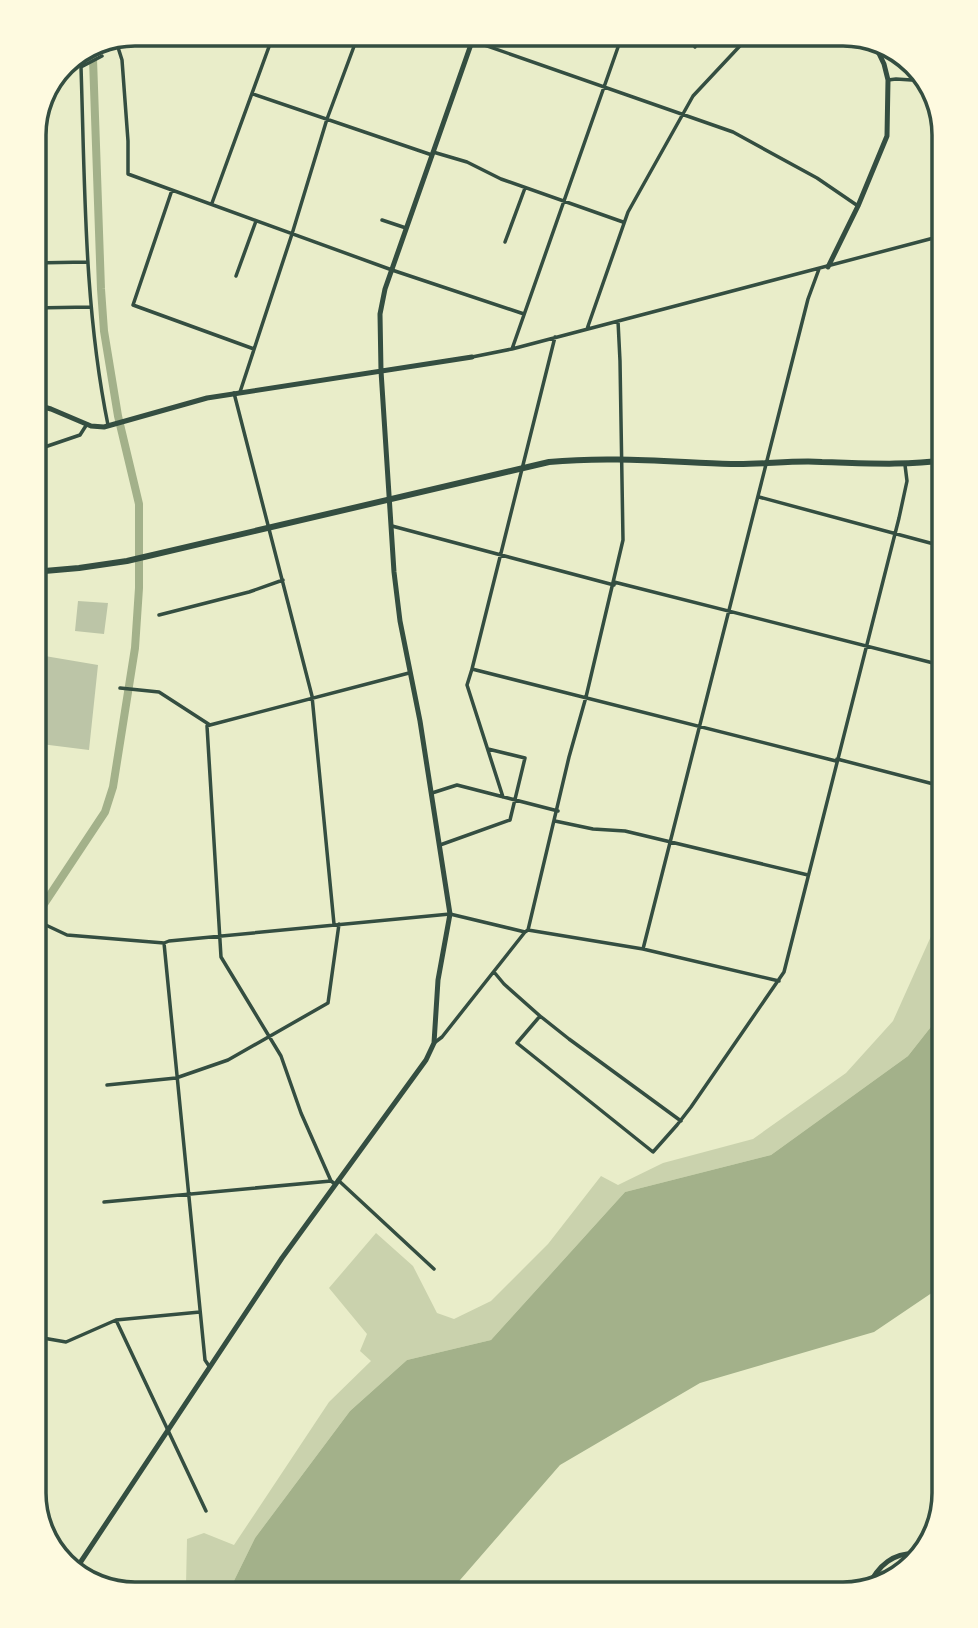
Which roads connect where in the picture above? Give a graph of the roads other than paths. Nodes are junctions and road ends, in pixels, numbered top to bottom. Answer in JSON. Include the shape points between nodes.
{"nodes":[{"id":1,"x":270,"y":45,"type":"edge"},
{"id":2,"x":354,"y":45,"type":"edge"},
{"id":3,"x":470,"y":45,"type":"edge"},
{"id":4,"x":485,"y":45,"type":"edge"},
{"id":5,"x":619,"y":46,"type":"edge"},
{"id":6,"x":739,"y":46,"type":"edge"},
{"id":7,"x":118,"y":47,"type":"edge"},
{"id":8,"x":879,"y":53,"type":"edge"},
{"id":9,"x":100,"y":57,"type":"dead end"},
{"id":10,"x":888,"y":80,"type":"junction"},
{"id":11,"x":914,"y":80,"type":"edge"},
{"id":12,"x":604,"y":87,"type":"junction"},
{"id":13,"x":253,"y":93,"type":"junction"},
{"id":14,"x":683,"y":115,"type":"junction"},
{"id":15,"x":327,"y":119,"type":"junction"},
{"id":16,"x":433,"y":154,"type":"junction"},
{"id":17,"x":525,"y":188,"type":"junction"},
{"id":18,"x":172,"y":190,"type":"junction"},
{"id":19,"x":564,"y":201,"type":"junction"},
{"id":20,"x":212,"y":204,"type":"junction"},
{"id":21,"x":858,"y":206,"type":"junction"},
{"id":22,"x":382,"y":219,"type":"dead end"},
{"id":23,"x":256,"y":221,"type":"junction"},
{"id":24,"x":623,"y":222,"type":"junction"},
{"id":25,"x":406,"y":228,"type":"junction"},
{"id":26,"x":292,"y":234,"type":"junction"},
{"id":27,"x":932,"y":239,"type":"edge"},
{"id":28,"x":505,"y":242,"type":"dead end"},
{"id":29,"x":88,"y":262,"type":"junction"},
{"id":30,"x":46,"y":263,"type":"edge"},
{"id":31,"x":828,"y":267,"type":"junction"},
{"id":32,"x":819,"y":269,"type":"junction"},
{"id":33,"x":392,"y":270,"type":"junction"},
{"id":34,"x":236,"y":276,"type":"dead end"},
{"id":35,"x":90,"y":307,"type":"junction"},
{"id":36,"x":46,"y":308,"type":"edge"},
{"id":37,"x":524,"y":314,"type":"junction"},
{"id":38,"x":618,"y":321,"type":"junction"},
{"id":39,"x":587,"y":329,"type":"junction"},
{"id":40,"x":555,"y":337,"type":"junction"},
{"id":41,"x":254,"y":349,"type":"junction"},
{"id":42,"x":512,"y":349,"type":"junction"},
{"id":43,"x":472,"y":357,"type":"joint"},
{"id":44,"x":381,"y":371,"type":"junction"},
{"id":45,"x":237,"y":393,"type":"junction"},
{"id":46,"x":46,"y":408,"type":"edge"},
{"id":47,"x":87,"y":424,"type":"junction"},
{"id":48,"x":110,"y":426,"type":"junction"},
{"id":49,"x":46,"y":447,"type":"edge"},
{"id":50,"x":622,"y":460,"type":"junction"},
{"id":51,"x":932,"y":461,"type":"edge"},
{"id":52,"x":767,"y":464,"type":"junction"},
{"id":53,"x":905,"y":464,"type":"junction"},
{"id":54,"x":523,"y":467,"type":"junction"},
{"id":55,"x":759,"y":497,"type":"junction"},
{"id":56,"x":390,"y":499,"type":"junction"},
{"id":57,"x":392,"y":526,"type":"junction"},
{"id":58,"x":270,"y":527,"type":"junction"},
{"id":59,"x":895,"y":533,"type":"junction"},
{"id":60,"x":932,"y":543,"type":"edge"},
{"id":61,"x":499,"y":555,"type":"junction"},
{"id":62,"x":46,"y":571,"type":"edge"},
{"id":63,"x":283,"y":580,"type":"junction"},
{"id":64,"x":614,"y":584,"type":"junction"},
{"id":65,"x":729,"y":612,"type":"junction"},
{"id":66,"x":159,"y":615,"type":"dead end"},
{"id":67,"x":867,"y":646,"type":"junction"},
{"id":68,"x":932,"y":663,"type":"edge"},
{"id":69,"x":472,"y":669,"type":"junction"},
{"id":70,"x":409,"y":673,"type":"junction"},
{"id":71,"x":120,"y":688,"type":"dead end"},
{"id":72,"x":312,"y":696,"type":"junction"},
{"id":73,"x":586,"y":697,"type":"junction"},
{"id":74,"x":210,"y":725,"type":"junction"},
{"id":75,"x":700,"y":727,"type":"junction"},
{"id":76,"x":488,"y":749,"type":"junction"},
{"id":77,"x":837,"y":760,"type":"junction"},
{"id":78,"x":932,"y":784,"type":"edge"},
{"id":79,"x":431,"y":793,"type":"junction"},
{"id":80,"x":503,"y":797,"type":"junction"},
{"id":81,"x":515,"y":800,"type":"junction"},
{"id":82,"x":558,"y":811,"type":"junction"},
{"id":83,"x":555,"y":821,"type":"junction"},
{"id":84,"x":671,"y":842,"type":"junction"},
{"id":85,"x":440,"y":845,"type":"junction"},
{"id":86,"x":808,"y":875,"type":"junction"},
{"id":87,"x":450,"y":914,"type":"junction"},
{"id":88,"x":337,"y":924,"type":"junction"},
{"id":89,"x":45,"y":925,"type":"edge"},
{"id":90,"x":527,"y":931,"type":"junction"},
{"id":91,"x":222,"y":936,"type":"junction"},
{"id":92,"x":163,"y":943,"type":"junction"},
{"id":93,"x":643,"y":949,"type":"junction"},
{"id":94,"x":494,"y":972,"type":"junction"},
{"id":95,"x":779,"y":981,"type":"junction"},
{"id":96,"x":540,"y":1016,"type":"junction"},
{"id":97,"x":269,"y":1038,"type":"junction"},
{"id":98,"x":434,"y":1043,"type":"junction"},
{"id":99,"x":176,"y":1078,"type":"junction"},
{"id":100,"x":107,"y":1085,"type":"dead end"},
{"id":101,"x":681,"y":1121,"type":"junction"},
{"id":102,"x":335,"y":1182,"type":"junction"},
{"id":103,"x":187,"y":1194,"type":"junction"},
{"id":104,"x":104,"y":1202,"type":"dead end"},
{"id":105,"x":434,"y":1269,"type":"dead end"},
{"id":106,"x":200,"y":1312,"type":"junction"},
{"id":107,"x":116,"y":1320,"type":"junction"},
{"id":108,"x":45,"y":1338,"type":"edge"},
{"id":109,"x":209,"y":1366,"type":"junction"},
{"id":110,"x":167,"y":1431,"type":"junction"},
{"id":111,"x":206,"y":1511,"type":"dead end"},
{"id":112,"x":910,"y":1553,"type":"edge"},
{"id":113,"x":80,"y":1563,"type":"edge"},
{"id":114,"x":872,"y":1578,"type":"edge"}],
"edges":[{"from":1,"to":13,"type":"street"},
{"from":2,"to":15,"type":"street"},
{"from":3,"to":16,"type":"street"},
{"from":4,"to":12,"type":"street"},
{"from":5,"to":12,"type":"street"},
{"from":6,"to":14,"type":"street","via":[[693,96]]},
{"from":7,"to":18,"type":"street","via":[[128,174]]},
{"from":8,"to":10,"type":"street"},
{"from":9,"to":29,"type":"street","via":[[81,67]]},
{"from":10,"to":11,"type":"street"},
{"from":10,"to":21,"type":"street","via":[[887,136]]},
{"from":12,"to":14,"type":"street"},
{"from":12,"to":19,"type":"street"},
{"from":13,"to":15,"type":"street"},
{"from":13,"to":20,"type":"street"},
{"from":14,"to":21,"type":"street","via":[[771,151]]},
{"from":14,"to":24,"type":"street"},
{"from":15,"to":16,"type":"street"},
{"from":15,"to":26,"type":"street"},
{"from":16,"to":17,"type":"street","via":[[467,162]]},
{"from":16,"to":25,"type":"street"},
{"from":17,"to":19,"type":"street"},
{"from":17,"to":28,"type":"street"},
{"from":18,"to":20,"type":"street"},
{"from":18,"to":41,"type":"street","via":[[134,305]]},
{"from":19,"to":24,"type":"street"},
{"from":19,"to":37,"type":"street"},
{"from":20,"to":23,"type":"street"},
{"from":21,"to":31,"type":"street"},
{"from":22,"to":25,"type":"street"},
{"from":23,"to":26,"type":"street"},
{"from":23,"to":34,"type":"street"},
{"from":24,"to":39,"type":"street"},
{"from":25,"to":33,"type":"street"},
{"from":26,"to":33,"type":"street"},
{"from":26,"to":41,"type":"street"},
{"from":27,"to":31,"type":"street"},
{"from":29,"to":30,"type":"street"},
{"from":29,"to":35,"type":"street"},
{"from":31,"to":32,"type":"street"},
{"from":32,"to":38,"type":"street"},
{"from":32,"to":52,"type":"street"},
{"from":33,"to":37,"type":"street"},
{"from":33,"to":44,"type":"street","via":[[381,301]]},
{"from":35,"to":36,"type":"street"},
{"from":35,"to":48,"type":"street"},
{"from":37,"to":42,"type":"street"},
{"from":38,"to":39,"type":"street"},
{"from":38,"to":50,"type":"street"},
{"from":39,"to":40,"type":"street"},
{"from":40,"to":42,"type":"street"},
{"from":40,"to":54,"type":"street"},
{"from":41,"to":45,"type":"street"},
{"from":42,"to":43,"type":"street"},
{"from":43,"to":44,"type":"street"},
{"from":44,"to":45,"type":"street"},
{"from":44,"to":56,"type":"street"},
{"from":45,"to":48,"type":"street"},
{"from":45,"to":58,"type":"street"},
{"from":46,"to":47,"type":"street"},
{"from":47,"to":48,"type":"street"},
{"from":47,"to":49,"type":"street","via":[[80,435]]},
{"from":50,"to":52,"type":"main road"},
{"from":50,"to":54,"type":"main road","via":[[574,459]]},
{"from":50,"to":64,"type":"street","via":[[623,540]]},
{"from":51,"to":53,"type":"main road"},
{"from":52,"to":53,"type":"main road"},
{"from":52,"to":55,"type":"street"},
{"from":53,"to":59,"type":"street","via":[[907,481]]},
{"from":54,"to":56,"type":"main road"},
{"from":54,"to":61,"type":"street"},
{"from":55,"to":59,"type":"street"},
{"from":55,"to":65,"type":"street"},
{"from":56,"to":57,"type":"street"},
{"from":56,"to":58,"type":"main road"},
{"from":57,"to":61,"type":"street"},
{"from":57,"to":70,"type":"street"},
{"from":58,"to":62,"type":"main road","via":[[127,561]]},
{"from":58,"to":63,"type":"street"},
{"from":59,"to":60,"type":"street"},
{"from":59,"to":67,"type":"street"},
{"from":61,"to":64,"type":"street"},
{"from":61,"to":69,"type":"street"},
{"from":63,"to":66,"type":"street"},
{"from":63,"to":72,"type":"street"},
{"from":64,"to":65,"type":"street"},
{"from":64,"to":73,"type":"street"},
{"from":65,"to":67,"type":"street"},
{"from":65,"to":75,"type":"street"},
{"from":67,"to":68,"type":"street"},
{"from":67,"to":77,"type":"street"},
{"from":69,"to":73,"type":"street"},
{"from":69,"to":76,"type":"street","via":[[467,685]]},
{"from":70,"to":72,"type":"street"},
{"from":70,"to":79,"type":"street"},
{"from":71,"to":74,"type":"street","via":[[159,692]]},
{"from":72,"to":74,"type":"street"},
{"from":72,"to":88,"type":"street"},
{"from":73,"to":75,"type":"street"},
{"from":73,"to":82,"type":"street"},
{"from":74,"to":91,"type":"street"},
{"from":75,"to":77,"type":"street"},
{"from":75,"to":84,"type":"street"},
{"from":76,"to":80,"type":"street"},
{"from":76,"to":81,"type":"street","via":[[525,758]]},
{"from":77,"to":78,"type":"street"},
{"from":77,"to":86,"type":"street"},
{"from":79,"to":80,"type":"street","via":[[457,785]]},
{"from":79,"to":85,"type":"street"},
{"from":80,"to":81,"type":"street"},
{"from":81,"to":82,"type":"street"},
{"from":81,"to":85,"type":"street","via":[[510,820]]},
{"from":82,"to":83,"type":"street"},
{"from":83,"to":84,"type":"street"},
{"from":83,"to":90,"type":"street"},
{"from":84,"to":86,"type":"street"},
{"from":84,"to":93,"type":"street"},
{"from":85,"to":87,"type":"street"},
{"from":86,"to":95,"type":"street"},
{"from":87,"to":88,"type":"street"},
{"from":87,"to":90,"type":"street"},
{"from":87,"to":98,"type":"street"},
{"from":88,"to":91,"type":"street"},
{"from":88,"to":97,"type":"street","via":[[328,1003]]},
{"from":89,"to":92,"type":"street","via":[[67,935]]},
{"from":90,"to":93,"type":"street"},
{"from":90,"to":94,"type":"street"},
{"from":91,"to":92,"type":"street"},
{"from":91,"to":97,"type":"street","via":[[225,967]]},
{"from":92,"to":99,"type":"street"},
{"from":93,"to":95,"type":"street"},
{"from":94,"to":96,"type":"street"},
{"from":94,"to":98,"type":"street"},
{"from":95,"to":101,"type":"street"},
{"from":96,"to":101,"type":"street"},
{"from":96,"to":101,"type":"street","via":[[517,1043],[653,1152]]},
{"from":97,"to":99,"type":"street","via":[[228,1060]]},
{"from":97,"to":102,"type":"street"},
{"from":98,"to":102,"type":"street"},
{"from":99,"to":100,"type":"street"},
{"from":99,"to":103,"type":"street"},
{"from":102,"to":103,"type":"street"},
{"from":102,"to":105,"type":"street"},
{"from":102,"to":109,"type":"street"},
{"from":103,"to":104,"type":"street"},
{"from":103,"to":106,"type":"street"},
{"from":106,"to":107,"type":"street"},
{"from":106,"to":109,"type":"street"},
{"from":107,"to":108,"type":"street","via":[[69,1341]]},
{"from":107,"to":110,"type":"street"},
{"from":109,"to":110,"type":"street"},
{"from":110,"to":111,"type":"street"},
{"from":110,"to":113,"type":"street"},
{"from":112,"to":114,"type":"street","via":[[894,1557]]}]}
